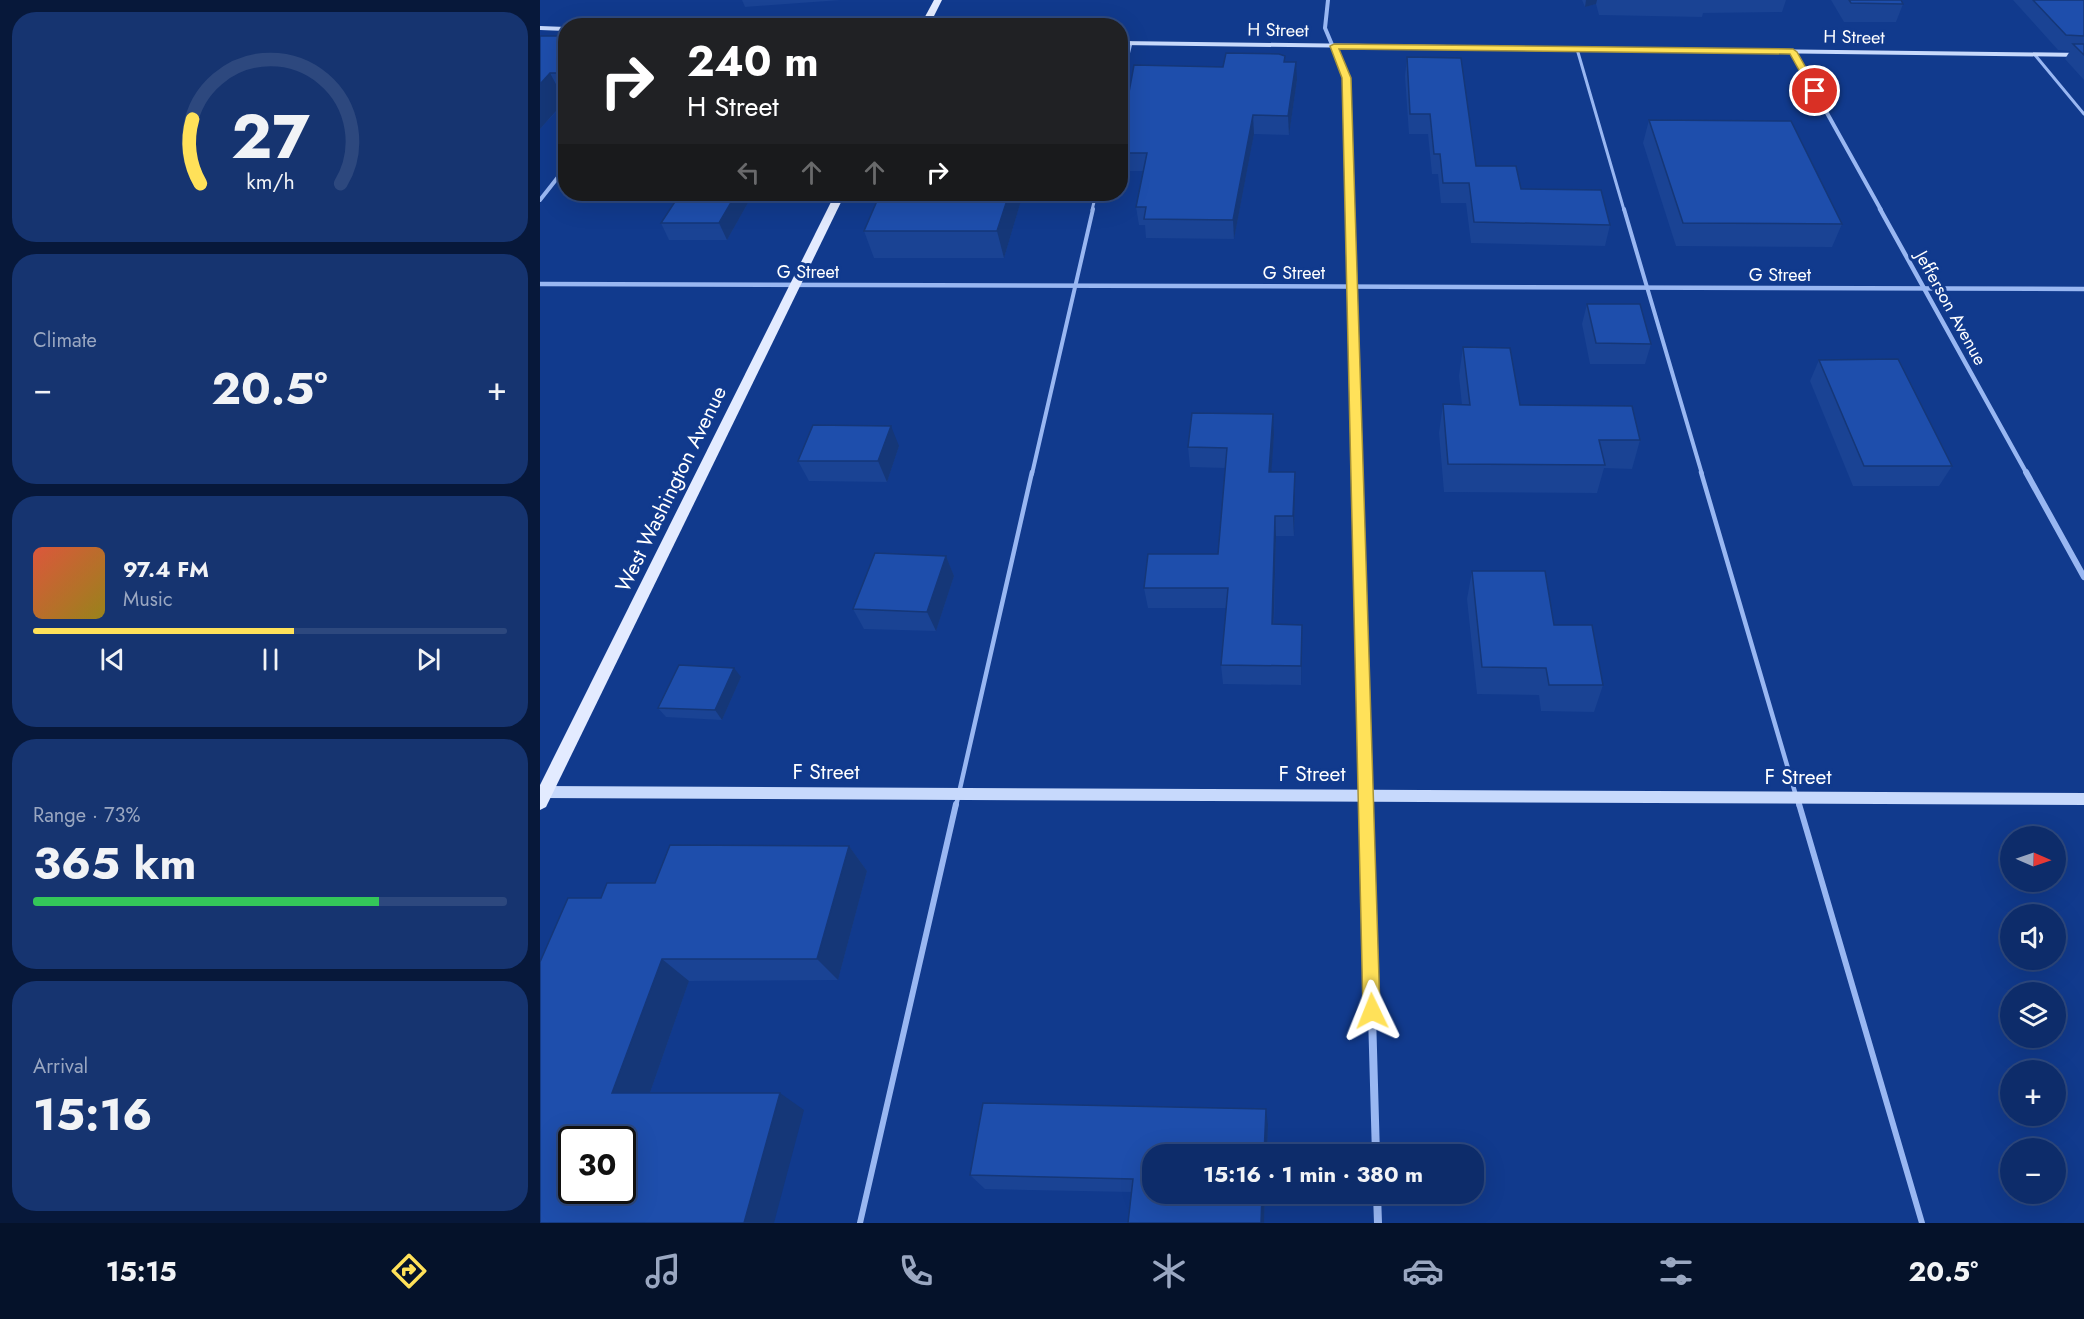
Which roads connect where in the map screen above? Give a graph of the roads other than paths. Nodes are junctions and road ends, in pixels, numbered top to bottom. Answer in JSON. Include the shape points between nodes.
{"nodes":[{"id":1,"x":938,"y":0,"type":"edge"},
{"id":2,"x":1328,"y":0,"type":"edge"},
{"id":3,"x":928,"y":18,"type":"edge"},
{"id":4,"x":540,"y":28,"type":"edge"},
{"id":5,"x":558,"y":29,"type":"edge"},
{"id":6,"x":1128,"y":44,"type":"edge"},
{"id":7,"x":1131,"y":44,"type":"junction"},
{"id":8,"x":1334,"y":46,"type":"junction"},
{"id":9,"x":1577,"y":49,"type":"junction"},
{"id":10,"x":1793,"y":52,"type":"junction"},
{"id":11,"x":2035,"y":54,"type":"junction"},
{"id":12,"x":2084,"y":55,"type":"edge"},
{"id":13,"x":1128,"y":56,"type":"edge"},
{"id":14,"x":2084,"y":114,"type":"edge"},
{"id":15,"x":558,"y":177,"type":"edge"},
{"id":16,"x":540,"y":200,"type":"edge"},
{"id":17,"x":837,"y":201,"type":"edge"},
{"id":18,"x":1094,"y":201,"type":"edge"},
{"id":19,"x":540,"y":284,"type":"edge"},
{"id":20,"x":795,"y":285,"type":"junction"},
{"id":21,"x":1074,"y":286,"type":"junction"},
{"id":22,"x":1352,"y":287,"type":"junction"},
{"id":23,"x":1646,"y":288,"type":"junction"},
{"id":24,"x":1925,"y":289,"type":"junction"},
{"id":25,"x":2084,"y":289,"type":"edge"},
{"id":26,"x":2084,"y":577,"type":"edge"},
{"id":27,"x":958,"y":794,"type":"junction"},
{"id":28,"x":542,"y":796,"type":"edge"},
{"id":29,"x":1365,"y":796,"type":"junction"},
{"id":30,"x":1796,"y":798,"type":"junction"},
{"id":31,"x":2084,"y":799,"type":"edge"},
{"id":32,"x":1376,"y":1144,"type":"edge"},
{"id":33,"x":1377,"y":1204,"type":"edge"},
{"id":34,"x":860,"y":1223,"type":"edge"},
{"id":35,"x":1378,"y":1223,"type":"edge"},
{"id":36,"x":1922,"y":1223,"type":"edge"}],
"edges":[{"from":1,"to":3,"type":"main road"},
{"from":2,"to":8,"type":"street","via":[[1325,28]]},
{"from":4,"to":5,"type":"street"},
{"from":6,"to":7,"type":"street","name":"H Street"},
{"from":7,"to":8,"type":"street","name":"H Street"},
{"from":7,"to":13,"type":"lane"},
{"from":8,"to":9,"type":"street","name":"H Street"},
{"from":8,"to":22,"type":"street","via":[[1346,78]]},
{"from":9,"to":10,"type":"street","name":"H Street"},
{"from":9,"to":23,"type":"lane"},
{"from":10,"to":11,"type":"street","name":"H Street"},
{"from":10,"to":24,"type":"street","name":"Jefferson Avenue"},
{"from":11,"to":12,"type":"street","name":"H Street"},
{"from":11,"to":14,"type":"lane"},
{"from":15,"to":16,"type":"street"},
{"from":17,"to":20,"type":"main road","name":"West Washington Avenue"},
{"from":18,"to":21,"type":"lane"},
{"from":19,"to":20,"type":"street","name":"G Street"},
{"from":20,"to":21,"type":"street","name":"G Street"},
{"from":20,"to":28,"type":"main road","name":"West Washington Avenue"},
{"from":21,"to":22,"type":"street","name":"G Street"},
{"from":21,"to":27,"type":"lane"},
{"from":22,"to":23,"type":"street","name":"G Street"},
{"from":22,"to":29,"type":"street"},
{"from":23,"to":24,"type":"street","name":"G Street"},
{"from":23,"to":30,"type":"lane"},
{"from":24,"to":25,"type":"street","name":"G Street"},
{"from":24,"to":26,"type":"street","name":"Jefferson Avenue"},
{"from":27,"to":28,"type":"street","name":"F Street"},
{"from":27,"to":29,"type":"street","name":"F Street"},
{"from":27,"to":34,"type":"lane"},
{"from":29,"to":30,"type":"street","name":"F Street"},
{"from":29,"to":32,"type":"street"},
{"from":30,"to":31,"type":"street","name":"F Street"},
{"from":30,"to":36,"type":"lane"},
{"from":33,"to":35,"type":"street"}]}
